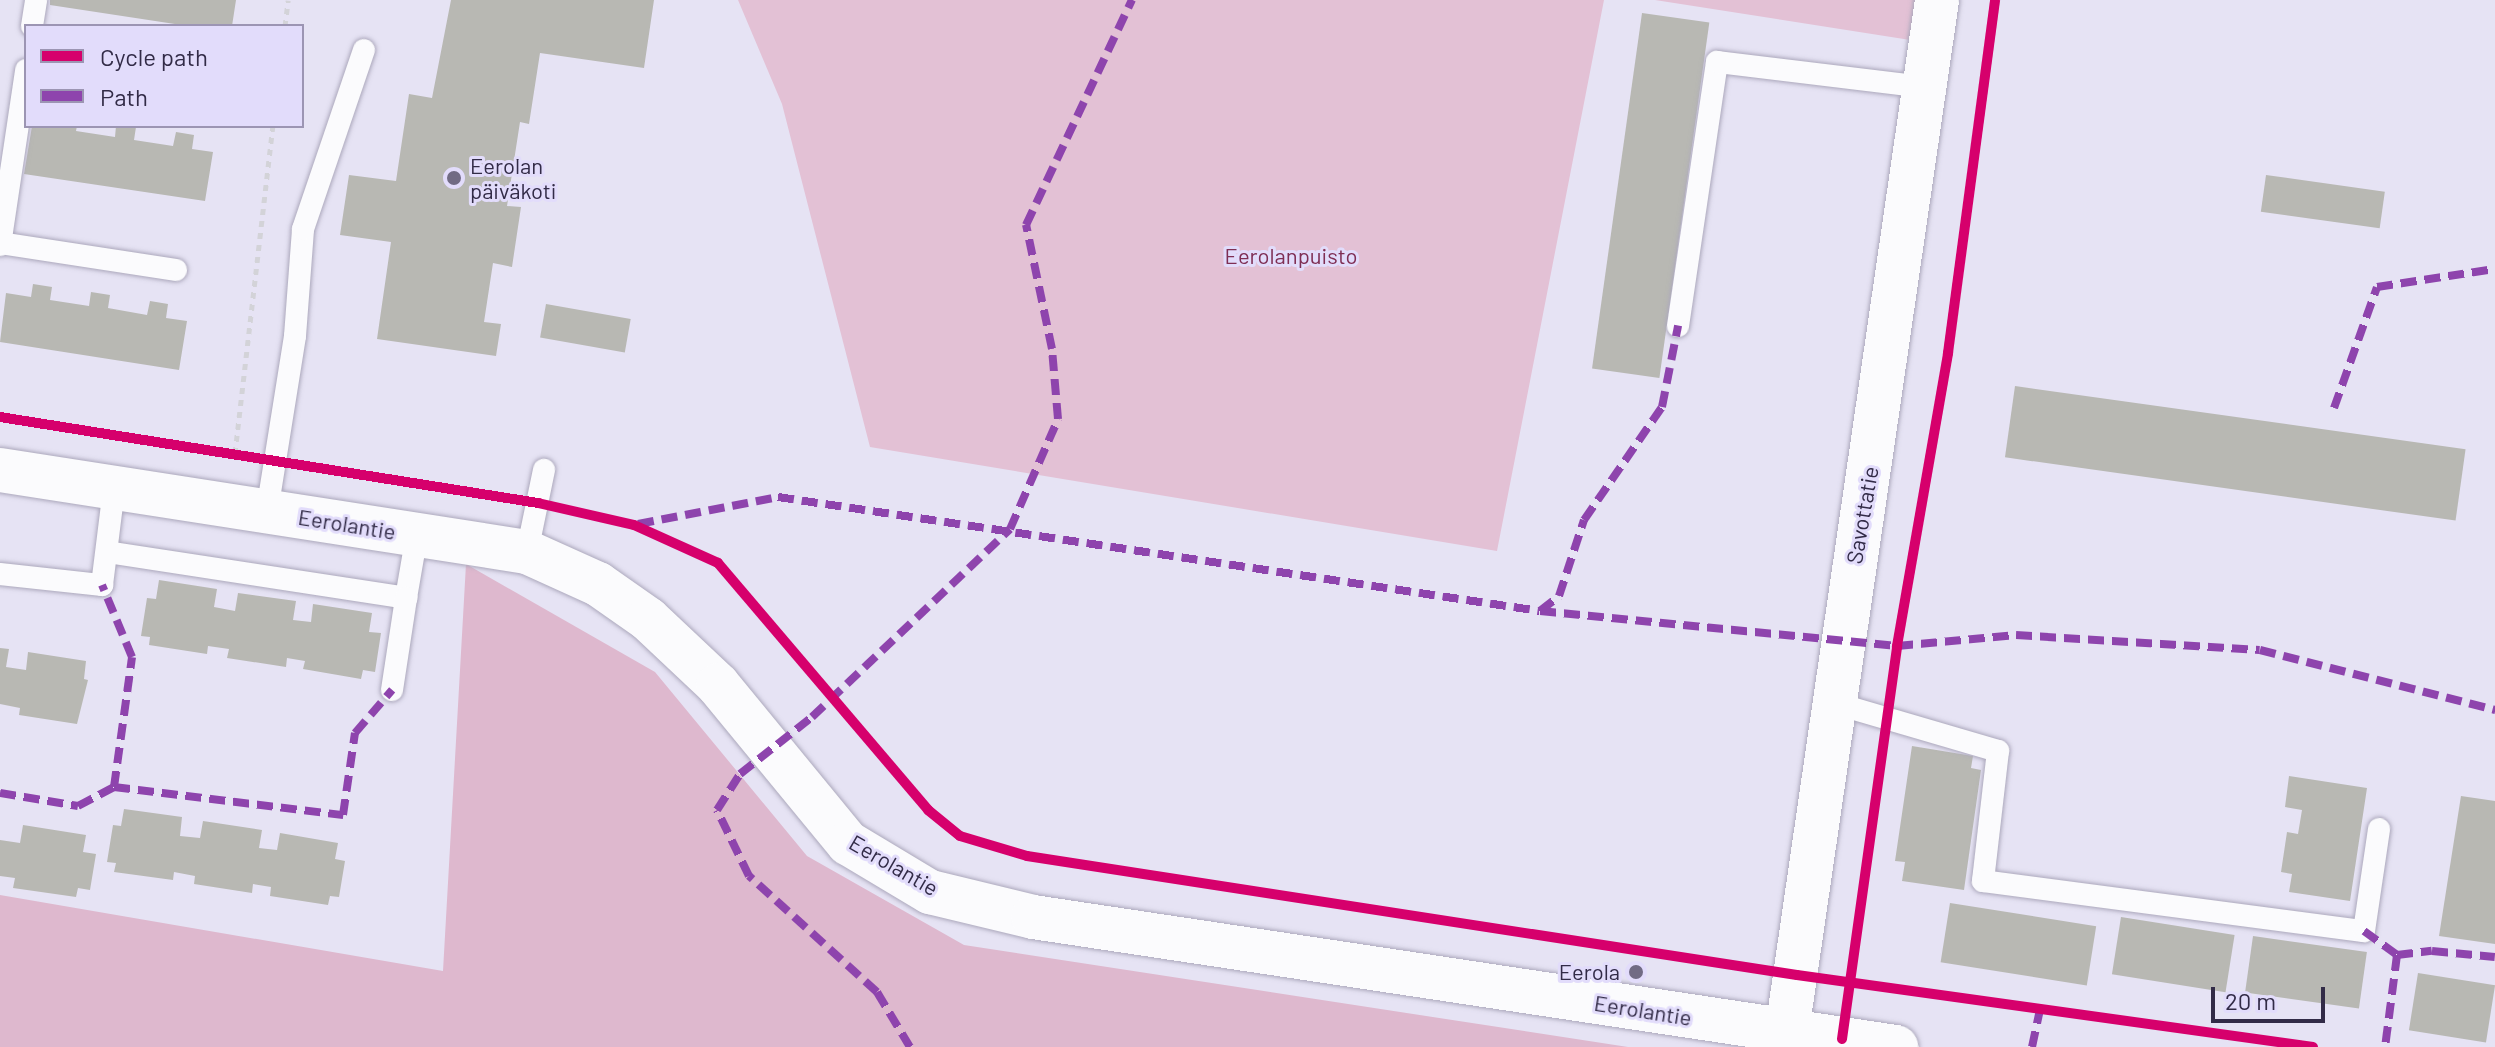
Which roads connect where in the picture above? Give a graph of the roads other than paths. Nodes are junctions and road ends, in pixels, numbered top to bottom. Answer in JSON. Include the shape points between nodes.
{"nodes":[{"id":1,"x":36,"y":0,"type":"edge"},
{"id":2,"x":1937,"y":0,"type":"edge"},
{"id":3,"x":32,"y":24,"type":"edge"},
{"id":4,"x":364,"y":50,"type":"dead end"},
{"id":5,"x":24,"y":86,"type":"edge"},
{"id":6,"x":1925,"y":87,"type":"junction"},
{"id":7,"x":0,"y":244,"type":"edge"},
{"id":8,"x":176,"y":270,"type":"dead end"},
{"id":9,"x":1678,"y":326,"type":"dead end"},
{"id":10,"x":0,"y":470,"type":"edge"},
{"id":11,"x":544,"y":470,"type":"dead end"},
{"id":12,"x":114,"y":488,"type":"junction"},
{"id":13,"x":246,"y":509,"type":"junction"},
{"id":14,"x":417,"y":534,"type":"junction"},
{"id":15,"x":107,"y":552,"type":"junction"},
{"id":16,"x":527,"y":552,"type":"junction"},
{"id":17,"x":0,"y":574,"type":"edge"},
{"id":18,"x":406,"y":598,"type":"junction"},
{"id":19,"x":392,"y":690,"type":"dead end"},
{"id":20,"x":1834,"y":703,"type":"junction"},
{"id":21,"x":2379,"y":829,"type":"dead end"},
{"id":22,"x":1787,"y":1031,"type":"junction"},
{"id":23,"x":1896,"y":1047,"type":"edge"}],
"edges":[{"from":1,"to":3,"type":"lane"},
{"from":2,"to":6,"type":"street","name":"Savottatie"},
{"from":4,"to":13,"type":"lane","via":[[303,229],[295,336],[275,461]]},
{"from":5,"to":7,"type":"lane"},
{"from":6,"to":9,"type":"lane","via":[[1717,62]]},
{"from":6,"to":20,"type":"street","name":"Savottatie"},
{"from":7,"to":8,"type":"lane"},
{"from":10,"to":12,"type":"street","name":"Eerolantie"},
{"from":11,"to":16,"type":"lane"},
{"from":12,"to":13,"type":"street","name":"Eerolantie"},
{"from":12,"to":15,"type":"lane"},
{"from":13,"to":14,"type":"street","name":"Eerolantie"},
{"from":14,"to":16,"type":"street","name":"Eerolantie"},
{"from":14,"to":18,"type":"lane"},
{"from":15,"to":17,"type":"lane","via":[[102,585]]},
{"from":15,"to":18,"type":"lane"},
{"from":16,"to":22,"type":"street","name":"Eerolantie","via":[[598,584],[648,619],[718,685],[848,843],[930,892],[1033,917]]},
{"from":18,"to":19,"type":"lane"},
{"from":20,"to":21,"type":"lane","via":[[1998,751],[1983,881],[2364,931]]},
{"from":20,"to":22,"type":"street","name":"Savottatie"},
{"from":22,"to":23,"type":"street","name":"Eerolantie"}]}
